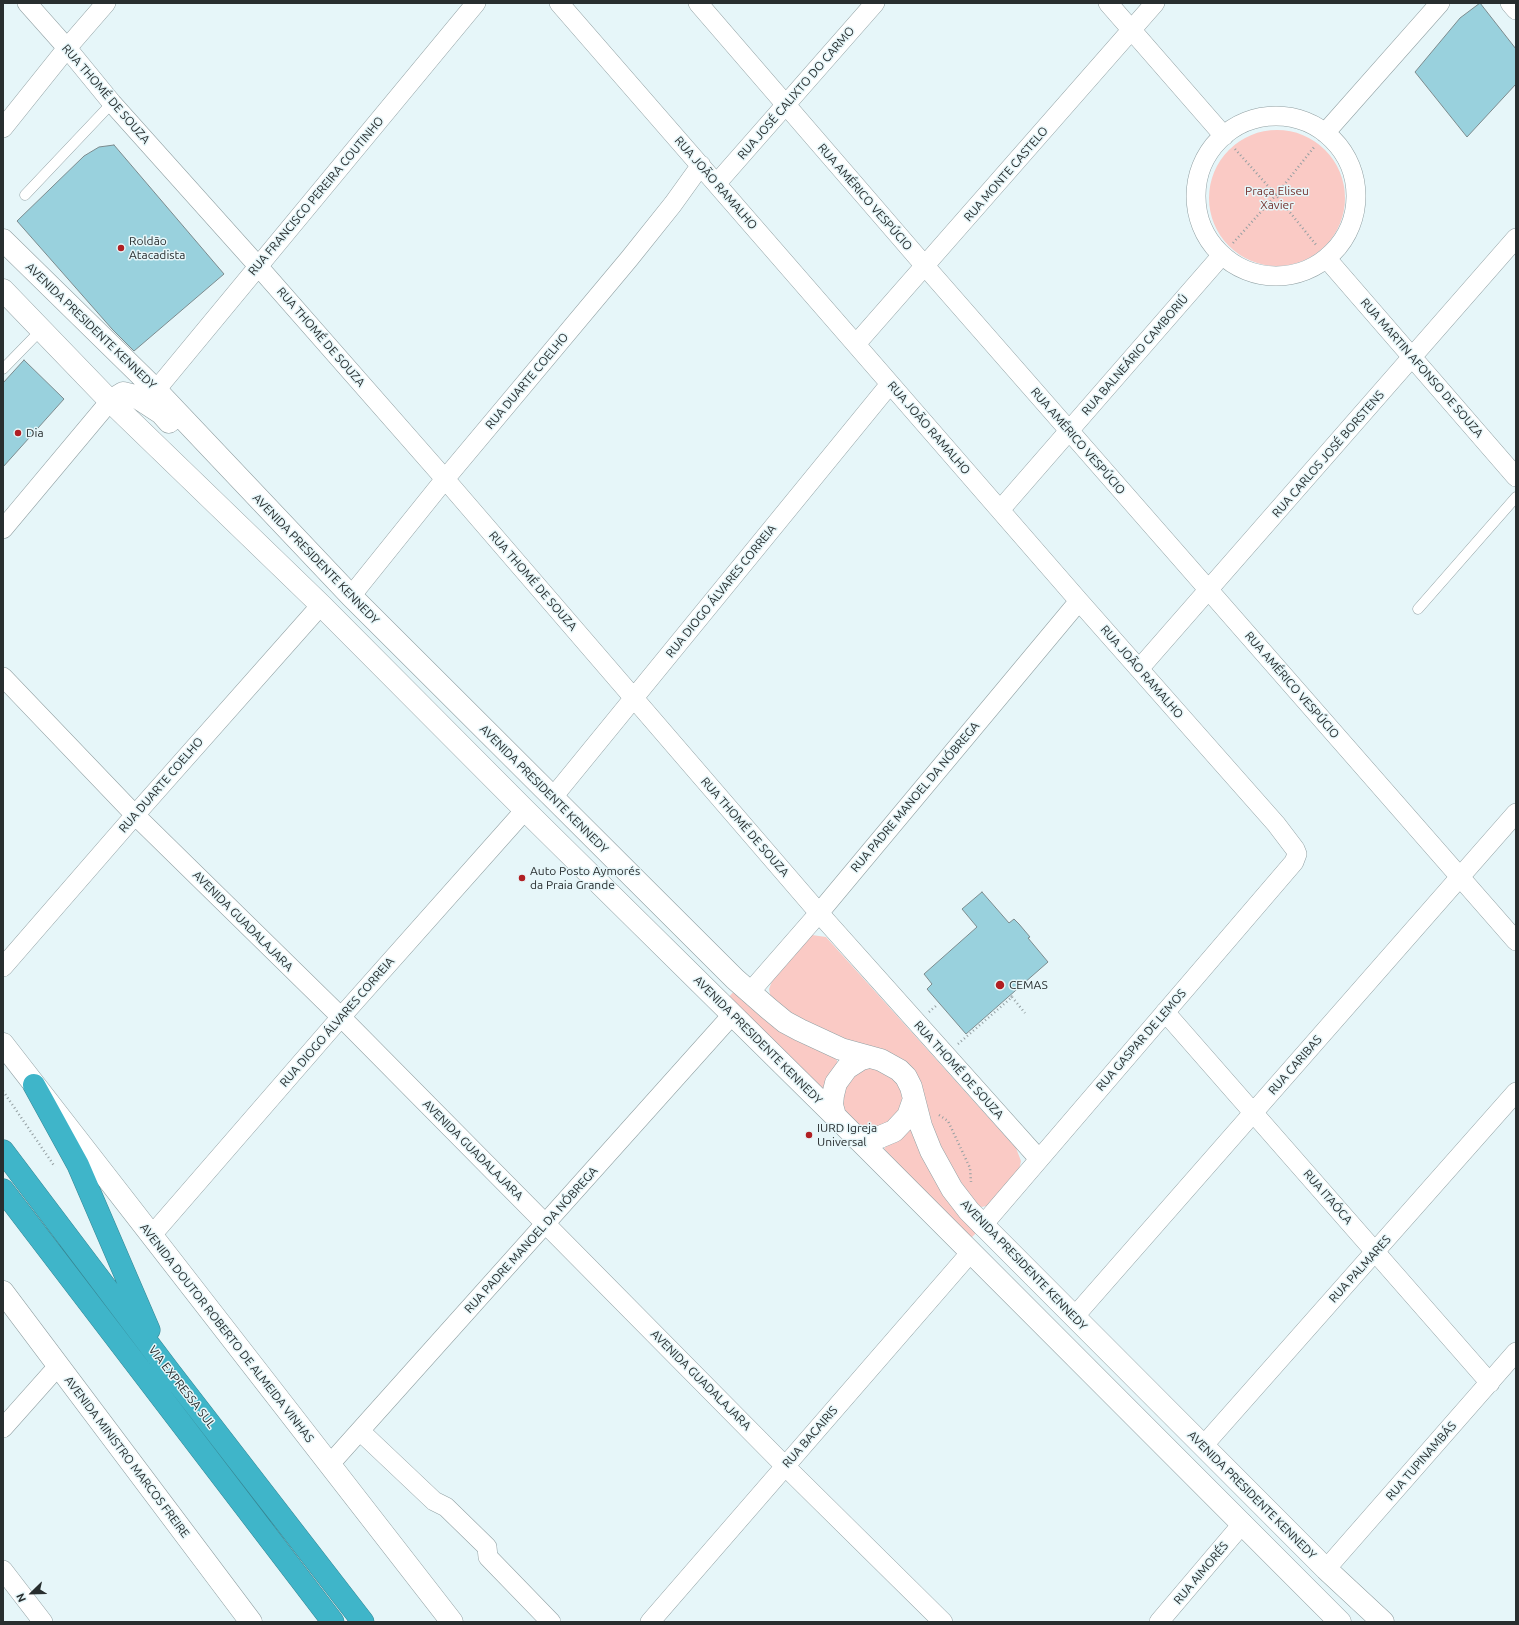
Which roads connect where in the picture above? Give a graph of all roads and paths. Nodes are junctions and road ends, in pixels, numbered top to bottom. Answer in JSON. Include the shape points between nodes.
{"nodes":[{"id":1,"x":27,"y":3,"type":"edge"},
{"id":2,"x":106,"y":3,"type":"edge"},
{"id":3,"x":476,"y":3,"type":"edge"},
{"id":4,"x":559,"y":3,"type":"edge"},
{"id":5,"x":698,"y":3,"type":"edge"},
{"id":6,"x":875,"y":3,"type":"edge"},
{"id":7,"x":1108,"y":3,"type":"edge"},
{"id":8,"x":1155,"y":3,"type":"edge"},
{"id":9,"x":1440,"y":3,"type":"edge"},
{"id":10,"x":1510,"y":3,"type":"edge"},
{"id":11,"x":1516,"y":10,"type":"edge"},
{"id":12,"x":1131,"y":30,"type":"junction"},
{"id":13,"x":67,"y":48,"type":"junction"},
{"id":14,"x":112,"y":103,"type":"junction"},
{"id":15,"x":786,"y":106,"type":"junction"},
{"id":16,"x":3,"y":128,"type":"edge"},
{"id":17,"x":1325,"y":133,"type":"junction"},
{"id":18,"x":1224,"y":136,"type":"junction"},
{"id":19,"x":701,"y":165,"type":"junction"},
{"id":20,"x":717,"y":184,"type":"junction"},
{"id":21,"x":25,"y":195,"type":"dead end"},
{"id":22,"x":1276,"y":195,"type":"junction"},
{"id":23,"x":1516,"y":238,"type":"edge"},
{"id":24,"x":3,"y":240,"type":"edge"},
{"id":25,"x":1222,"y":255,"type":"junction"},
{"id":26,"x":1327,"y":259,"type":"junction"},
{"id":27,"x":258,"y":266,"type":"junction"},
{"id":28,"x":925,"y":266,"type":"junction"},
{"id":29,"x":3,"y":290,"type":"edge"},
{"id":30,"x":42,"y":329,"type":"junction"},
{"id":31,"x":856,"y":344,"type":"junction"},
{"id":32,"x":1412,"y":358,"type":"junction"},
{"id":33,"x":3,"y":369,"type":"edge"},
{"id":34,"x":890,"y":384,"type":"junction"},
{"id":35,"x":156,"y":390,"type":"junction"},
{"id":36,"x":110,"y":401,"type":"junction"},
{"id":37,"x":1069,"y":431,"type":"junction"},
{"id":38,"x":213,"y":451,"type":"junction"},
{"id":39,"x":1516,"y":478,"type":"edge"},
{"id":40,"x":446,"y":479,"type":"junction"},
{"id":41,"x":1516,"y":497,"type":"edge"},
{"id":42,"x":1000,"y":510,"type":"junction"},
{"id":43,"x":3,"y":529,"type":"edge"},
{"id":44,"x":1209,"y":590,"type":"junction"},
{"id":45,"x":350,"y":596,"type":"junction"},
{"id":46,"x":1079,"y":601,"type":"junction"},
{"id":47,"x":321,"y":605,"type":"junction"},
{"id":48,"x":1418,"y":608,"type":"dead end"},
{"id":49,"x":1139,"y":669,"type":"junction"},
{"id":50,"x":3,"y":677,"type":"edge"},
{"id":51,"x":634,"y":698,"type":"junction"},
{"id":52,"x":552,"y":797,"type":"junction"},
{"id":53,"x":525,"y":810,"type":"junction"},
{"id":54,"x":1516,"y":813,"type":"edge"},
{"id":55,"x":135,"y":815,"type":"junction"},
{"id":56,"x":1297,"y":854,"type":"joint"},
{"id":57,"x":1460,"y":877,"type":"junction"},
{"id":58,"x":819,"y":913,"type":"junction"},
{"id":59,"x":1516,"y":941,"type":"edge"},
{"id":60,"x":3,"y":967,"type":"edge"},
{"id":61,"x":750,"y":992,"type":"junction"},
{"id":62,"x":1025,"y":1012,"type":"dead end"},
{"id":63,"x":1166,"y":1012,"type":"junction"},
{"id":64,"x":732,"y":1015,"type":"junction"},
{"id":65,"x":341,"y":1017,"type":"junction"},
{"id":66,"x":3,"y":1044,"type":"edge"},
{"id":67,"x":946,"y":1055,"type":"junction"},
{"id":68,"x":869,"y":1057,"type":"junction"},
{"id":69,"x":34,"y":1085,"type":"junction"},
{"id":70,"x":1516,"y":1092,"type":"edge"},
{"id":71,"x":914,"y":1100,"type":"junction"},
{"id":72,"x":1254,"y":1112,"type":"junction"},
{"id":73,"x":835,"y":1116,"type":"junction"},
{"id":74,"x":856,"y":1138,"type":"junction"},
{"id":75,"x":3,"y":1151,"type":"edge"},
{"id":76,"x":1039,"y":1159,"type":"junction"},
{"id":77,"x":3,"y":1190,"type":"edge"},
{"id":78,"x":3,"y":1211,"type":"edge"},
{"id":79,"x":546,"y":1224,"type":"junction"},
{"id":80,"x":982,"y":1226,"type":"junction"},
{"id":81,"x":151,"y":1236,"type":"junction"},
{"id":82,"x":44,"y":1246,"type":"junction"},
{"id":83,"x":971,"y":1252,"type":"junction"},
{"id":84,"x":1375,"y":1252,"type":"junction"},
{"id":85,"x":3,"y":1292,"type":"edge"},
{"id":86,"x":1074,"y":1317,"type":"junction"},
{"id":87,"x":1516,"y":1352,"type":"edge"},
{"id":88,"x":59,"y":1365,"type":"junction"},
{"id":89,"x":169,"y":1371,"type":"junction"},
{"id":90,"x":1490,"y":1383,"type":"junction"},
{"id":91,"x":3,"y":1428,"type":"edge"},
{"id":92,"x":360,"y":1431,"type":"junction"},
{"id":93,"x":1203,"y":1446,"type":"junction"},
{"id":94,"x":330,"y":1464,"type":"junction"},
{"id":95,"x":785,"y":1466,"type":"junction"},
{"id":96,"x":1243,"y":1523,"type":"junction"},
{"id":97,"x":1326,"y":1569,"type":"junction"},
{"id":98,"x":3,"y":1570,"type":"edge"},
{"id":99,"x":43,"y":1622,"type":"edge"},
{"id":100,"x":251,"y":1622,"type":"edge"},
{"id":101,"x":333,"y":1622,"type":"edge"},
{"id":102,"x":363,"y":1622,"type":"edge"},
{"id":103,"x":452,"y":1622,"type":"edge"},
{"id":104,"x":551,"y":1622,"type":"edge"},
{"id":105,"x":650,"y":1622,"type":"edge"},
{"id":106,"x":943,"y":1622,"type":"edge"},
{"id":107,"x":1159,"y":1622,"type":"edge"},
{"id":108,"x":1340,"y":1622,"type":"edge"},
{"id":109,"x":1383,"y":1622,"type":"edge"}],
"edges":[{"from":1,"to":13,"type":"street","name":"RUA THOMÉ DE SOUZA"},
{"from":2,"to":13,"type":"street"},
{"from":3,"to":27,"type":"street","name":"RUA FRANCISCO PEREIRA COUTINHO"},
{"from":4,"to":19,"type":"street","name":"RUA JOÃO RAMALHO"},
{"from":5,"to":15,"type":"street","name":"RUA AMÉRICO VESPÚCIO"},
{"from":6,"to":15,"type":"street","name":"RUA JOSÉ CALIXTO DO CARMO"},
{"from":7,"to":12,"type":"street"},
{"from":8,"to":12,"type":"street","name":"RUA MONTE CASTELO"},
{"from":9,"to":17,"type":"street"},
{"from":10,"to":11,"type":"street"},
{"from":12,"to":18,"type":"street"},
{"from":12,"to":28,"type":"street","name":"RUA MONTE CASTELO"},
{"from":13,"to":14,"type":"street","name":"RUA THOMÉ DE SOUZA"},
{"from":13,"to":16,"type":"street"},
{"from":14,"to":21,"type":"lane"},
{"from":14,"to":27,"type":"street","name":"RUA THOMÉ DE SOUZA"},
{"from":15,"to":20,"type":"street","name":"RUA JOSÉ CALIXTO DO CARMO"},
{"from":15,"to":28,"type":"street","name":"RUA AMÉRICO VESPÚCIO"},
{"from":17,"to":18,"type":"street","via":[[1306,122],[1285,117],[1263,117],[1242,124]]},
{"from":17,"to":22,"type":"path"},
{"from":17,"to":26,"type":"street","via":[[1342,150],[1352,172],[1356,196],[1350,226],[1343,241]]},
{"from":18,"to":22,"type":"path"},
{"from":18,"to":25,"type":"street","via":[[1209,152],[1200,173],[1196,195],[1199,217],[1208,238]]},
{"from":19,"to":20,"type":"street","name":"RUA JOÃO RAMALHO"},
{"from":19,"to":40,"type":"street","name":"RUA DUARTE COELHO","via":[[634,253]]},
{"from":20,"to":31,"type":"street","name":"RUA JOÃO RAMALHO"},
{"from":22,"to":25,"type":"path"},
{"from":22,"to":26,"type":"path"},
{"from":23,"to":32,"type":"street","name":"RUA CARLOS JOSÉ BORSTENS"},
{"from":24,"to":35,"type":"main road","name":"AVENIDA PRESIDENTE KENNEDY"},
{"from":25,"to":26,"type":"street","via":[[1240,268],[1262,276],[1286,276],[1308,271]]},
{"from":25,"to":37,"type":"street","name":"RUA BALNEÁRIO CAMBORIÚ"},
{"from":26,"to":32,"type":"street","name":"RUA MARTIN AFONSO DE SOUZA"},
{"from":27,"to":35,"type":"street","name":"RUA FRANCISCO PEREIRA COUTINHO"},
{"from":27,"to":40,"type":"street","name":"RUA THOMÉ DE SOUZA"},
{"from":28,"to":31,"type":"street","name":"RUA MONTE CASTELO"},
{"from":28,"to":37,"type":"street","name":"RUA AMÉRICO VESPÚCIO"},
{"from":29,"to":30,"type":"main road","name":"AVENIDA PRESIDENTE KENNEDY"},
{"from":30,"to":33,"type":"lane"},
{"from":30,"to":36,"type":"main road","name":"AVENIDA PRESIDENTE KENNEDY"},
{"from":31,"to":34,"type":"street","name":"RUA JOÃO RAMALHO"},
{"from":32,"to":39,"type":"street","name":"RUA MARTIN AFONSO DE SOUZA"},
{"from":32,"to":44,"type":"street","name":"RUA CARLOS JOSÉ BORSTENS"},
{"from":34,"to":42,"type":"street","name":"RUA JOÃO RAMALHO"},
{"from":34,"to":51,"type":"street","name":"RUA DIOGO ÁLVARES CORREIA"},
{"from":35,"to":38,"type":"main road","name":"AVENIDA PRESIDENTE KENNEDY"},
{"from":36,"to":38,"type":"main road","via":[[123,393],[135,396],[161,413],[175,428],[200,446]]},
{"from":36,"to":43,"type":"street"},
{"from":36,"to":47,"type":"main road","name":"AVENIDA PRESIDENTE KENNEDY"},
{"from":37,"to":42,"type":"street","name":"RUA BALNEÁRIO CAMBORIÚ"},
{"from":37,"to":44,"type":"street","name":"RUA AMÉRICO VESPÚCIO"},
{"from":38,"to":45,"type":"main road","name":"AVENIDA PRESIDENTE KENNEDY"},
{"from":40,"to":45,"type":"street","name":"RUA DUARTE COELHO"},
{"from":40,"to":51,"type":"street","name":"RUA THOMÉ DE SOUZA"},
{"from":41,"to":48,"type":"lane"},
{"from":42,"to":46,"type":"street","name":"RUA JOÃO RAMALHO"},
{"from":44,"to":49,"type":"street","name":"RUA CARLOS JOSÉ BORSTENS"},
{"from":44,"to":57,"type":"street","name":"RUA AMÉRICO VESPÚCIO"},
{"from":45,"to":52,"type":"main road","name":"AVENIDA PRESIDENTE KENNEDY"},
{"from":46,"to":49,"type":"street","name":"RUA JOÃO RAMALHO"},
{"from":46,"to":58,"type":"street","name":"RUA PADRE MANOEL DA NÓBREGA"},
{"from":47,"to":53,"type":"main road","name":"AVENIDA PRESIDENTE KENNEDY"},
{"from":47,"to":55,"type":"street","name":"RUA DUARTE COELHO"},
{"from":49,"to":56,"type":"street","name":"RUA JOÃO RAMALHO","via":[[1276,824]]},
{"from":50,"to":55,"type":"street","name":"AVENIDA GUADALAJARA"},
{"from":51,"to":52,"type":"street","name":"RUA DIOGO ÁLVARES CORREIA"},
{"from":51,"to":58,"type":"street","name":"RUA THOMÉ DE SOUZA"},
{"from":52,"to":61,"type":"main road","name":"AVENIDA PRESIDENTE KENNEDY"},
{"from":53,"to":64,"type":"main road","name":"AVENIDA PRESIDENTE KENNEDY"},
{"from":53,"to":65,"type":"street","name":"RUA DIOGO ÁLVARES CORREIA"},
{"from":54,"to":57,"type":"street","name":"RUA CARIBAS"},
{"from":55,"to":60,"type":"street","name":"RUA DUARTE COELHO"},
{"from":55,"to":65,"type":"street","name":"AVENIDA GUADALAJARA"},
{"from":56,"to":63,"type":"street","name":"RUA GASPAR DE LEMOS","via":[[1294,862]]},
{"from":57,"to":59,"type":"street","name":"RUA AMÉRICO VESPÚCIO"},
{"from":57,"to":72,"type":"street","name":"RUA CARIBAS"},
{"from":58,"to":61,"type":"street","name":"RUA PADRE MANOEL DA NÓBREGA"},
{"from":58,"to":67,"type":"street","name":"RUA THOMÉ DE SOUZA"},
{"from":61,"to":68,"type":"main road","name":"AVENIDA PRESIDENTE KENNEDY","via":[[785,1022],[841,1049]]},
{"from":62,"to":67,"type":"path","via":[[1011,996]]},
{"from":63,"to":72,"type":"street","name":"RUA ITAÓCA"},
{"from":63,"to":76,"type":"street","name":"RUA GASPAR DE LEMOS"},
{"from":64,"to":73,"type":"main road","name":"AVENIDA PRESIDENTE KENNEDY"},
{"from":64,"to":79,"type":"street","name":"RUA PADRE MANOEL DA NÓBREGA"},
{"from":65,"to":79,"type":"street","name":"AVENIDA GUADALAJARA"},
{"from":65,"to":81,"type":"street","name":"RUA DIOGO ÁLVARES CORREIA"},
{"from":66,"to":69,"type":"main road","name":"AVENIDA DOUTOR ROBERTO DE ALMEIDA VINHAS"},
{"from":67,"to":76,"type":"street","name":"RUA THOMÉ DE SOUZA"},
{"from":68,"to":71,"type":"main road","name":"AVENIDA PRESIDENTE KENNEDY","via":[[881,1060],[899,1070],[911,1087]]},
{"from":68,"to":73,"type":"main road","via":[[847,1068],[836,1083],[832,1105]]},
{"from":69,"to":81,"type":"main road","name":"AVENIDA DOUTOR ROBERTO DE ALMEIDA VINHAS"},
{"from":69,"to":89,"type":"highway","via":[[78,1165],[142,1316]]},
{"from":70,"to":84,"type":"street","name":"RUA PALMARES"},
{"from":71,"to":74,"type":"main road","via":[[908,1116],[894,1131],[876,1139]]},
{"from":71,"to":80,"type":"main road","name":"AVENIDA PRESIDENTE KENNEDY","via":[[926,1138],[945,1177]]},
{"from":72,"to":84,"type":"street","name":"RUA ITAÓCA"},
{"from":72,"to":86,"type":"street","name":"RUA CARIBAS"},
{"from":73,"to":74,"type":"main road","name":"AVENIDA PRESIDENTE KENNEDY"},
{"from":74,"to":83,"type":"main road","name":"AVENIDA PRESIDENTE KENNEDY"},
{"from":75,"to":89,"type":"highway","name":"VIA EXPRESSA SUL"},
{"from":76,"to":80,"type":"street","name":"RUA GASPAR DE LEMOS"},
{"from":77,"to":82,"type":"highway","name":"VIA EXPRESSA SUL"},
{"from":78,"to":82,"type":"highway"},
{"from":79,"to":92,"type":"street","name":"RUA PADRE MANOEL DA NÓBREGA"},
{"from":79,"to":95,"type":"street","name":"AVENIDA GUADALAJARA"},
{"from":80,"to":86,"type":"main road","name":"AVENIDA PRESIDENTE KENNEDY"},
{"from":81,"to":94,"type":"main road","name":"AVENIDA DOUTOR ROBERTO DE ALMEIDA VINHAS"},
{"from":82,"to":101,"type":"highway","name":"VIA EXPRESSA SUL"},
{"from":83,"to":95,"type":"street","name":"RUA BACAIRIS"},
{"from":83,"to":96,"type":"main road","name":"AVENIDA PRESIDENTE KENNEDY"},
{"from":84,"to":90,"type":"street","name":"RUA ITAÓCA"},
{"from":84,"to":93,"type":"street","name":"RUA PALMARES"},
{"from":85,"to":88,"type":"main road","name":"AVENIDA MINISTRO MARCOS FREIRE"},
{"from":86,"to":93,"type":"main road","name":"AVENIDA PRESIDENTE KENNEDY"},
{"from":87,"to":90,"type":"street","name":"RUA TUPINAMBÁS"},
{"from":88,"to":91,"type":"street"},
{"from":88,"to":100,"type":"main road","name":"AVENIDA MINISTRO MARCOS FREIRE"},
{"from":89,"to":102,"type":"highway","name":"VIA EXPRESSA SUL"},
{"from":90,"to":97,"type":"street","name":"RUA TUPINAMBÁS"},
{"from":92,"to":94,"type":"street","name":"RUA PADRE MANOEL DA NÓBREGA"},
{"from":92,"to":104,"type":"street","via":[[487,1547],[488,1557]]},
{"from":93,"to":97,"type":"main road","name":"AVENIDA PRESIDENTE KENNEDY"},
{"from":94,"to":103,"type":"main road","name":"AVENIDA DOUTOR ROBERTO DE ALMEIDA VINHAS"},
{"from":95,"to":105,"type":"street","name":"RUA BACAIRIS"},
{"from":95,"to":106,"type":"street","name":"AVENIDA GUADALAJARA"},
{"from":96,"to":107,"type":"street","name":"RUA AIMORÉS"},
{"from":96,"to":108,"type":"main road","name":"AVENIDA PRESIDENTE KENNEDY"},
{"from":97,"to":109,"type":"main road","name":"AVENIDA PRESIDENTE KENNEDY"},
{"from":98,"to":99,"type":"street"}]}
